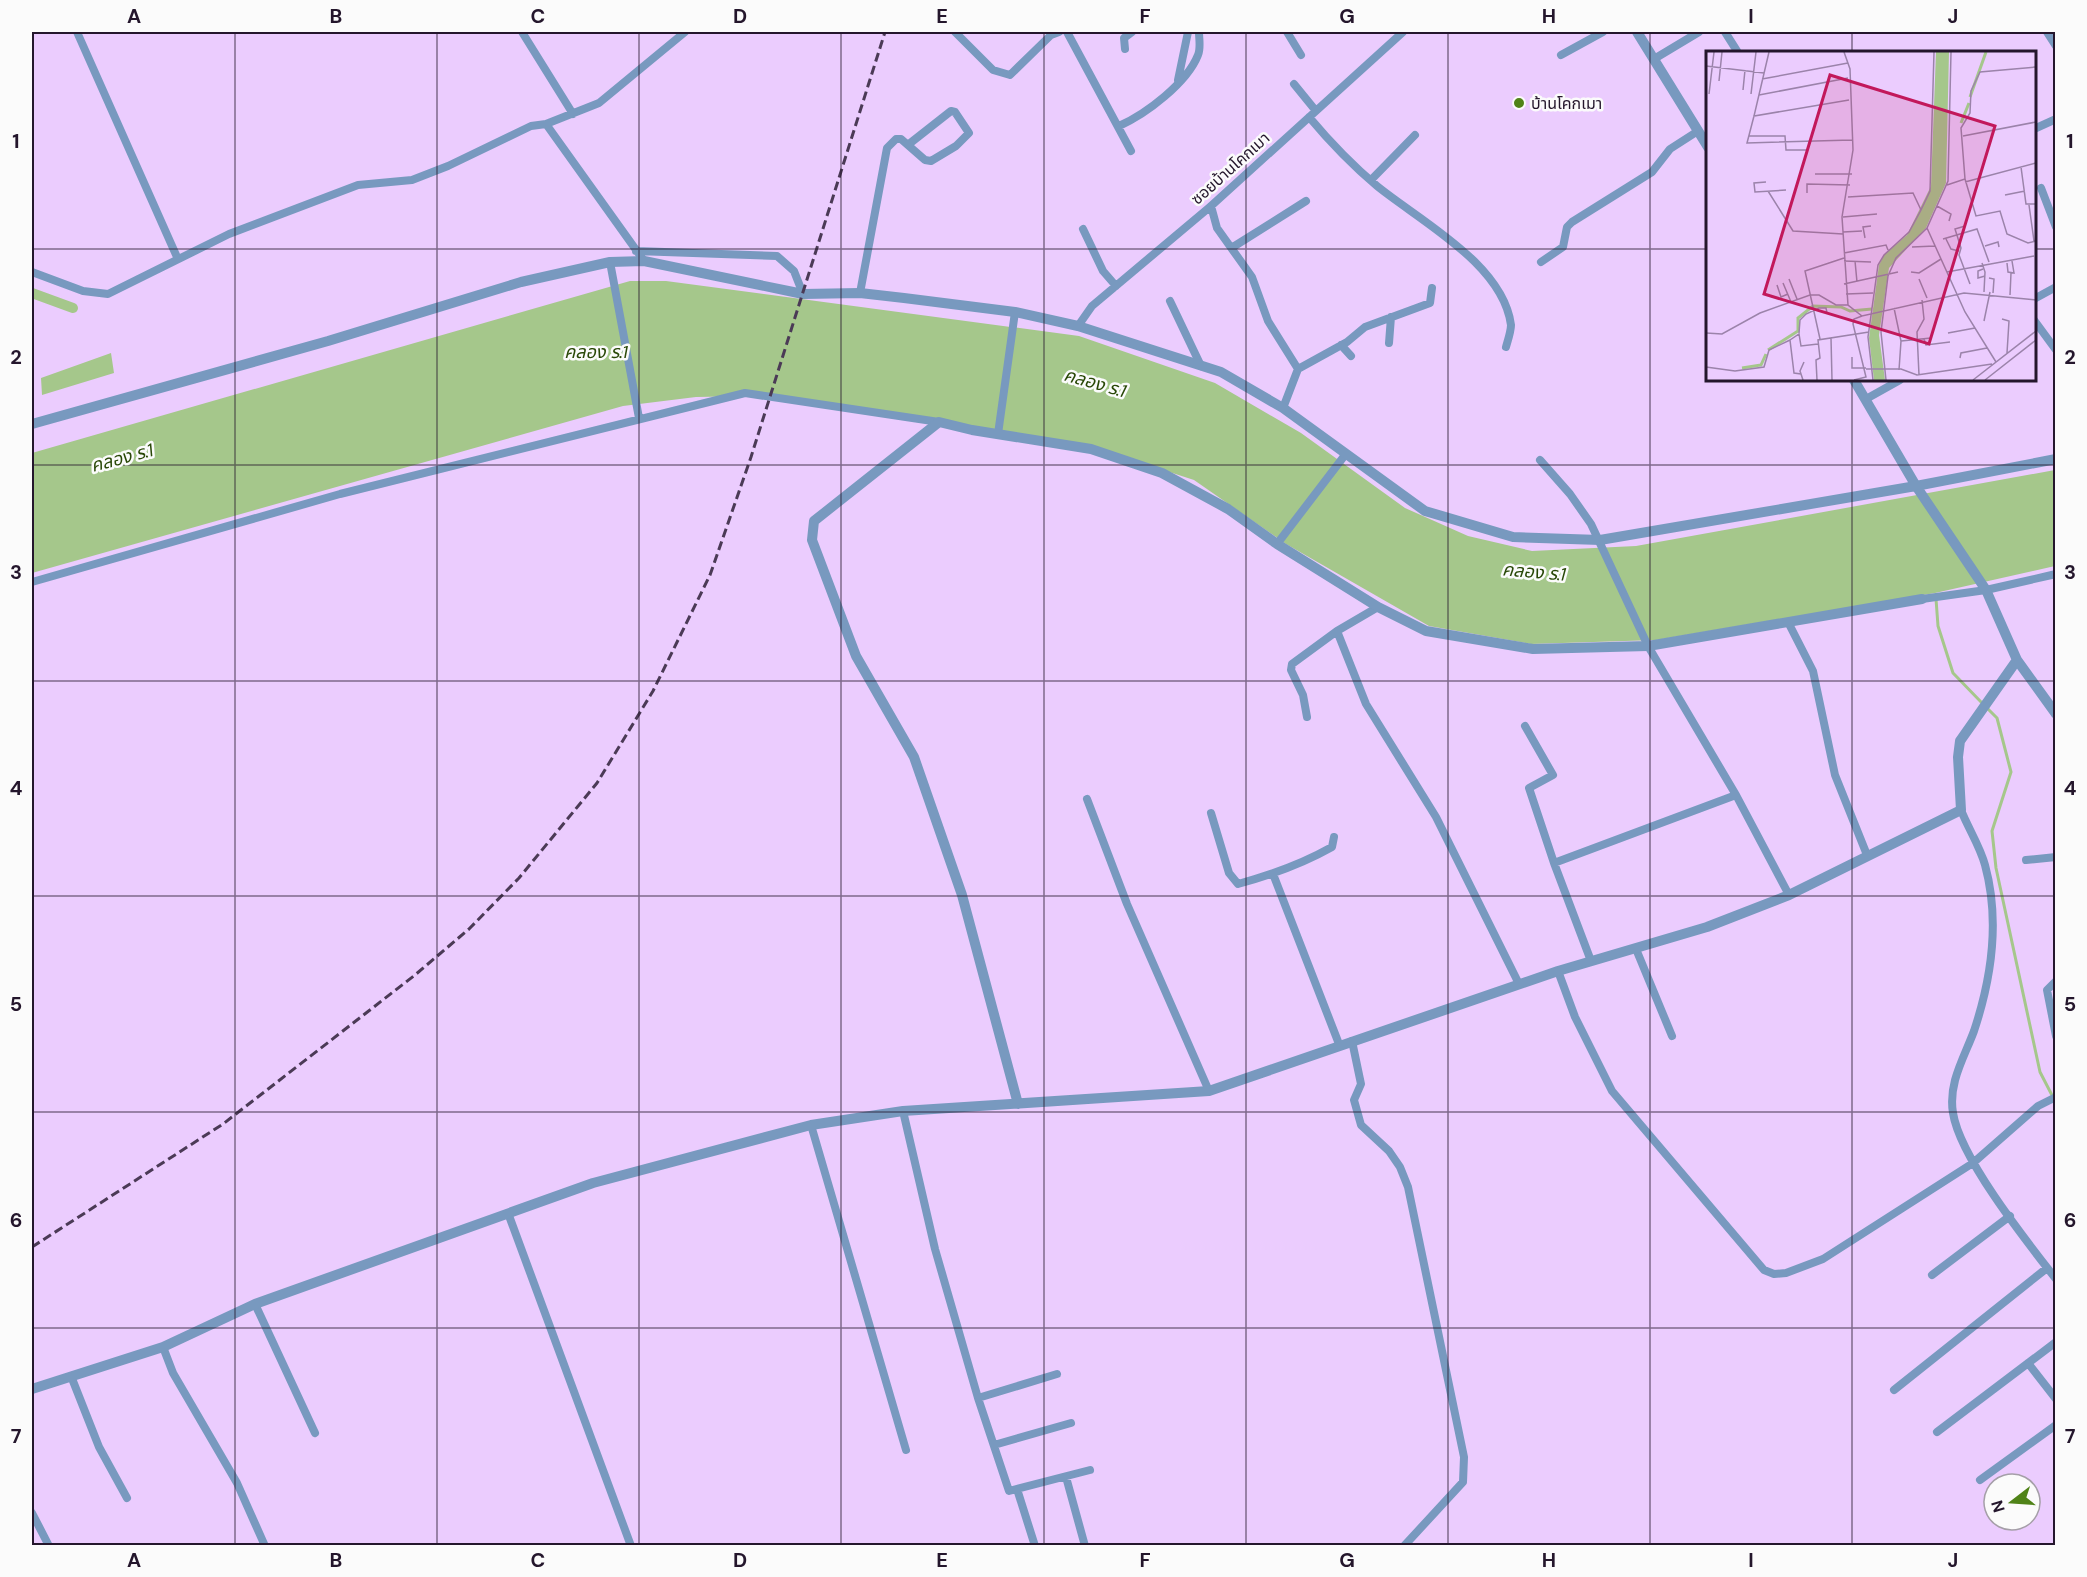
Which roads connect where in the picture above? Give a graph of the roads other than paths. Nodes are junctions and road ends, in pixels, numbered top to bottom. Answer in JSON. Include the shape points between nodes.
{"nodes":[{"id":1,"x":76,"y":32,"type":"edge"},
{"id":2,"x":522,"y":32,"type":"edge"},
{"id":3,"x":685,"y":32,"type":"edge"},
{"id":4,"x":955,"y":32,"type":"edge"},
{"id":5,"x":1059,"y":32,"type":"edge"},
{"id":6,"x":1067,"y":32,"type":"edge"},
{"id":7,"x":1132,"y":32,"type":"edge"},
{"id":8,"x":1188,"y":32,"type":"edge"},
{"id":9,"x":1199,"y":32,"type":"edge"},
{"id":10,"x":1287,"y":32,"type":"edge"},
{"id":11,"x":1403,"y":32,"type":"edge"},
{"id":12,"x":1603,"y":32,"type":"edge"},
{"id":13,"x":1637,"y":32,"type":"edge"},
{"id":14,"x":1700,"y":32,"type":"edge"},
{"id":15,"x":1725,"y":32,"type":"edge"},
{"id":16,"x":2048,"y":32,"type":"edge"},
{"id":17,"x":2055,"y":46,"type":"edge"},
{"id":18,"x":1125,"y":49,"type":"dead end"},
{"id":19,"x":1737,"y":51,"type":"edge"},
{"id":20,"x":1301,"y":55,"type":"dead end"},
{"id":21,"x":1562,"y":55,"type":"dead end"},
{"id":22,"x":1654,"y":59,"type":"junction"},
{"id":23,"x":1177,"y":83,"type":"junction"},
{"id":24,"x":1294,"y":84,"type":"dead end"},
{"id":25,"x":573,"y":114,"type":"junction"},
{"id":26,"x":1313,"y":114,"type":"junction"},
{"id":27,"x":2055,"y":119,"type":"edge"},
{"id":28,"x":546,"y":124,"type":"junction"},
{"id":29,"x":1119,"y":126,"type":"junction"},
{"id":30,"x":2036,"y":128,"type":"edge"},
{"id":31,"x":1698,"y":131,"type":"junction"},
{"id":32,"x":1415,"y":135,"type":"dead end"},
{"id":33,"x":909,"y":144,"type":"junction"},
{"id":34,"x":1706,"y":145,"type":"edge"},
{"id":35,"x":1131,"y":151,"type":"dead end"},
{"id":36,"x":1371,"y":180,"type":"junction"},
{"id":37,"x":2041,"y":188,"type":"dead end"},
{"id":38,"x":1306,"y":201,"type":"dead end"},
{"id":39,"x":1211,"y":206,"type":"junction"},
{"id":40,"x":2055,"y":227,"type":"edge"},
{"id":41,"x":1083,"y":229,"type":"dead end"},
{"id":42,"x":1233,"y":247,"type":"junction"},
{"id":43,"x":636,"y":250,"type":"junction"},
{"id":44,"x":177,"y":257,"type":"junction"},
{"id":45,"x":644,"y":261,"type":"junction"},
{"id":46,"x":610,"y":262,"type":"junction"},
{"id":47,"x":1541,"y":262,"type":"dead end"},
{"id":48,"x":32,"y":272,"type":"edge"},
{"id":49,"x":1116,"y":286,"type":"junction"},
{"id":50,"x":2055,"y":287,"type":"edge"},
{"id":51,"x":1432,"y":288,"type":"dead end"},
{"id":52,"x":860,"y":293,"type":"junction"},
{"id":53,"x":803,"y":294,"type":"junction"},
{"id":54,"x":2036,"y":298,"type":"edge"},
{"id":55,"x":1170,"y":301,"type":"dead end"},
{"id":56,"x":1014,"y":317,"type":"junction"},
{"id":57,"x":1391,"y":317,"type":"junction"},
{"id":58,"x":2036,"y":323,"type":"edge"},
{"id":59,"x":1077,"y":326,"type":"junction"},
{"id":60,"x":1389,"y":343,"type":"dead end"},
{"id":61,"x":1341,"y":345,"type":"junction"},
{"id":62,"x":1506,"y":347,"type":"dead end"},
{"id":63,"x":2055,"y":350,"type":"edge"},
{"id":64,"x":1351,"y":356,"type":"dead end"},
{"id":65,"x":1201,"y":366,"type":"junction"},
{"id":66,"x":1298,"y":369,"type":"junction"},
{"id":67,"x":1855,"y":381,"type":"edge"},
{"id":68,"x":1898,"y":381,"type":"edge"},
{"id":69,"x":1866,"y":399,"type":"junction"},
{"id":70,"x":1283,"y":408,"type":"junction"},
{"id":71,"x":639,"y":418,"type":"junction"},
{"id":72,"x":939,"y":422,"type":"junction"},
{"id":73,"x":32,"y":424,"type":"edge"},
{"id":74,"x":998,"y":428,"type":"junction"},
{"id":75,"x":1345,"y":454,"type":"junction"},
{"id":76,"x":2055,"y":459,"type":"edge"},
{"id":77,"x":1540,"y":460,"type":"dead end"},
{"id":78,"x":1916,"y":486,"type":"junction"},
{"id":79,"x":1600,"y":540,"type":"junction"},
{"id":80,"x":1277,"y":544,"type":"junction"},
{"id":81,"x":2055,"y":574,"type":"edge"},
{"id":82,"x":32,"y":582,"type":"edge"},
{"id":83,"x":1986,"y":590,"type":"junction"},
{"id":84,"x":1922,"y":599,"type":"joint"},
{"id":85,"x":1378,"y":607,"type":"junction"},
{"id":86,"x":1788,"y":622,"type":"junction"},
{"id":87,"x":1337,"y":631,"type":"junction"},
{"id":88,"x":1648,"y":646,"type":"junction"},
{"id":89,"x":2017,"y":660,"type":"junction"},
{"id":90,"x":2055,"y":714,"type":"edge"},
{"id":91,"x":1307,"y":717,"type":"dead end"},
{"id":92,"x":1525,"y":726,"type":"dead end"},
{"id":93,"x":1736,"y":795,"type":"junction"},
{"id":94,"x":1087,"y":799,"type":"dead end"},
{"id":95,"x":1961,"y":810,"type":"junction"},
{"id":96,"x":1211,"y":813,"type":"dead end"},
{"id":97,"x":1334,"y":837,"type":"dead end"},
{"id":98,"x":1867,"y":855,"type":"junction"},
{"id":99,"x":2055,"y":857,"type":"edge"},
{"id":100,"x":2026,"y":860,"type":"dead end"},
{"id":101,"x":1554,"y":863,"type":"junction"},
{"id":102,"x":1273,"y":874,"type":"junction"},
{"id":103,"x":1789,"y":895,"type":"junction"},
{"id":104,"x":1636,"y":949,"type":"junction"},
{"id":105,"x":1591,"y":961,"type":"junction"},
{"id":106,"x":1558,"y":971,"type":"junction"},
{"id":107,"x":2055,"y":981,"type":"edge"},
{"id":108,"x":1519,"y":984,"type":"junction"},
{"id":109,"x":1672,"y":1036,"type":"dead end"},
{"id":110,"x":2055,"y":1036,"type":"edge"},
{"id":111,"x":1352,"y":1041,"type":"junction"},
{"id":112,"x":1339,"y":1044,"type":"junction"},
{"id":113,"x":1209,"y":1091,"type":"junction"},
{"id":114,"x":2055,"y":1096,"type":"edge"},
{"id":115,"x":1018,"y":1104,"type":"junction"},
{"id":116,"x":903,"y":1111,"type":"junction"},
{"id":117,"x":811,"y":1125,"type":"junction"},
{"id":118,"x":1973,"y":1163,"type":"junction"},
{"id":119,"x":508,"y":1213,"type":"junction"},
{"id":120,"x":2010,"y":1216,"type":"junction"},
{"id":121,"x":2047,"y":1268,"type":"junction"},
{"id":122,"x":1932,"y":1275,"type":"dead end"},
{"id":123,"x":2055,"y":1280,"type":"edge"},
{"id":124,"x":255,"y":1304,"type":"junction"},
{"id":125,"x":2055,"y":1342,"type":"edge"},
{"id":126,"x":162,"y":1347,"type":"junction"},
{"id":127,"x":2028,"y":1363,"type":"junction"},
{"id":128,"x":1057,"y":1374,"type":"dead end"},
{"id":129,"x":71,"y":1376,"type":"junction"},
{"id":130,"x":32,"y":1389,"type":"edge"},
{"id":131,"x":1894,"y":1390,"type":"dead end"},
{"id":132,"x":978,"y":1398,"type":"junction"},
{"id":133,"x":2055,"y":1399,"type":"edge"},
{"id":134,"x":1071,"y":1423,"type":"dead end"},
{"id":135,"x":2055,"y":1425,"type":"edge"},
{"id":136,"x":1938,"y":1432,"type":"dead end"},
{"id":137,"x":315,"y":1433,"type":"dead end"},
{"id":138,"x":994,"y":1445,"type":"junction"},
{"id":139,"x":906,"y":1450,"type":"dead end"},
{"id":140,"x":1090,"y":1470,"type":"dead end"},
{"id":141,"x":1066,"y":1477,"type":"junction"},
{"id":142,"x":1980,"y":1480,"type":"dead end"},
{"id":143,"x":1017,"y":1489,"type":"junction"},
{"id":144,"x":127,"y":1498,"type":"dead end"},
{"id":145,"x":32,"y":1513,"type":"edge"},
{"id":146,"x":49,"y":1545,"type":"edge"},
{"id":147,"x":265,"y":1545,"type":"edge"},
{"id":148,"x":631,"y":1545,"type":"edge"},
{"id":149,"x":1035,"y":1545,"type":"edge"},
{"id":150,"x":1085,"y":1545,"type":"edge"},
{"id":151,"x":1404,"y":1545,"type":"edge"}],
"edges":[{"from":1,"to":44,"type":"street"},
{"from":2,"to":25,"type":"street"},
{"from":3,"to":25,"type":"street","via":[[599,103]]},
{"from":4,"to":5,"type":"street","via":[[993,70],[1010,75],[1051,35]]},
{"from":6,"to":29,"type":"street"},
{"from":7,"to":18,"type":"street","via":[[1124,38]]},
{"from":8,"to":23,"type":"street"},
{"from":9,"to":23,"type":"street","via":[[1198,55]]},
{"from":10,"to":20,"type":"street"},
{"from":11,"to":26,"type":"street","name":"ซอยบ้านโคกเมา"},
{"from":12,"to":21,"type":"street"},
{"from":13,"to":22,"type":"street"},
{"from":14,"to":22,"type":"street"},
{"from":15,"to":19,"type":"street"},
{"from":16,"to":17,"type":"street"},
{"from":22,"to":31,"type":"street"},
{"from":23,"to":29,"type":"street","via":[[1146,112]]},
{"from":24,"to":26,"type":"street"},
{"from":25,"to":28,"type":"street"},
{"from":26,"to":36,"type":"street","via":[[1334,147]]},
{"from":26,"to":39,"type":"street","name":"ซอยบ้านโคกเมา"},
{"from":27,"to":30,"type":"street"},
{"from":28,"to":43,"type":"street"},
{"from":28,"to":44,"type":"street","via":[[531,126],[412,180],[358,185]]},
{"from":29,"to":35,"type":"street"},
{"from":31,"to":34,"type":"street"},
{"from":31,"to":47,"type":"street","via":[[1670,149],[1652,172],[1572,222],[1567,227],[1563,247]]},
{"from":32,"to":36,"type":"street"},
{"from":33,"to":33,"type":"street","via":[[951,111],[968,132],[956,146],[931,161]]},
{"from":33,"to":52,"type":"street","via":[[896,139],[885,152]]},
{"from":36,"to":62,"type":"street","via":[[1454,243],[1488,276],[1505,303],[1511,327]]},
{"from":37,"to":40,"type":"street"},
{"from":38,"to":42,"type":"street"},
{"from":39,"to":42,"type":"street","via":[[1217,228]]},
{"from":39,"to":49,"type":"street","name":"ซอยบ้านโคกเมา"},
{"from":41,"to":49,"type":"street","via":[[1103,271]]},
{"from":42,"to":66,"type":"street","via":[[1252,277],[1268,321]]},
{"from":43,"to":45,"type":"street"},
{"from":43,"to":53,"type":"street","via":[[777,256],[794,271]]},
{"from":44,"to":48,"type":"street","via":[[108,294],[83,291]]},
{"from":45,"to":46,"type":"street"},
{"from":45,"to":53,"type":"street"},
{"from":46,"to":71,"type":"street"},
{"from":46,"to":73,"type":"street","via":[[521,282]]},
{"from":49,"to":59,"type":"street","name":"ซอยบ้านโคกเมา","via":[[1092,306]]},
{"from":50,"to":54,"type":"street"},
{"from":51,"to":57,"type":"street","via":[[1430,303]]},
{"from":52,"to":53,"type":"street"},
{"from":52,"to":56,"type":"street"},
{"from":55,"to":65,"type":"street"},
{"from":56,"to":59,"type":"street"},
{"from":56,"to":74,"type":"street"},
{"from":57,"to":60,"type":"street"},
{"from":57,"to":61,"type":"street","via":[[1365,327]]},
{"from":58,"to":63,"type":"street"},
{"from":59,"to":65,"type":"street"},
{"from":61,"to":64,"type":"street"},
{"from":61,"to":66,"type":"street"},
{"from":65,"to":70,"type":"street","via":[[1221,372]]},
{"from":66,"to":70,"type":"street"},
{"from":67,"to":69,"type":"street"},
{"from":68,"to":69,"type":"street"},
{"from":69,"to":78,"type":"street"},
{"from":70,"to":75,"type":"street"},
{"from":71,"to":72,"type":"street","via":[[746,393]]},
{"from":71,"to":82,"type":"street","via":[[340,494]]},
{"from":72,"to":74,"type":"street"},
{"from":72,"to":115,"type":"street","via":[[814,521],[812,540],[856,656],[914,757],[962,895]]},
{"from":74,"to":80,"type":"street","via":[[1091,449],[1162,473],[1228,509]]},
{"from":75,"to":79,"type":"street","via":[[1425,511],[1514,537]]},
{"from":75,"to":80,"type":"street"},
{"from":76,"to":78,"type":"street"},
{"from":77,"to":79,"type":"street","via":[[1570,494]]},
{"from":78,"to":79,"type":"street"},
{"from":78,"to":83,"type":"street"},
{"from":79,"to":88,"type":"street"},
{"from":80,"to":85,"type":"street"},
{"from":81,"to":83,"type":"street"},
{"from":83,"to":84,"type":"street"},
{"from":83,"to":89,"type":"street"},
{"from":84,"to":86,"type":"street"},
{"from":85,"to":87,"type":"street"},
{"from":85,"to":88,"type":"street","via":[[1426,631],[1533,649]]},
{"from":86,"to":88,"type":"street"},
{"from":86,"to":98,"type":"street","via":[[1813,671],[1835,775]]},
{"from":87,"to":91,"type":"street","via":[[1292,664]]},
{"from":87,"to":108,"type":"street","via":[[1366,704],[1436,817]]},
{"from":88,"to":93,"type":"street"},
{"from":89,"to":90,"type":"street"},
{"from":89,"to":95,"type":"street","via":[[1960,741]]},
{"from":92,"to":101,"type":"street","via":[[1553,776],[1529,788]]},
{"from":93,"to":101,"type":"street"},
{"from":93,"to":103,"type":"street"},
{"from":94,"to":113,"type":"street"},
{"from":95,"to":98,"type":"street"},
{"from":95,"to":118,"type":"street","via":[[1984,864],[1993,915],[1992,960],[1974,1029],[1952,1088],[1953,1115]]},
{"from":96,"to":102,"type":"street","via":[[1233,882]]},
{"from":97,"to":102,"type":"street","via":[[1332,847]]},
{"from":98,"to":103,"type":"street"},
{"from":99,"to":100,"type":"street"},
{"from":101,"to":105,"type":"street"},
{"from":102,"to":112,"type":"street"},
{"from":103,"to":104,"type":"street"},
{"from":104,"to":105,"type":"street"},
{"from":104,"to":109,"type":"street"},
{"from":105,"to":106,"type":"street"},
{"from":106,"to":108,"type":"street"},
{"from":106,"to":118,"type":"street","via":[[1575,1017],[1612,1091],[1764,1270],[1786,1273],[1823,1259]]},
{"from":107,"to":110,"type":"street","via":[[2047,999]]},
{"from":108,"to":111,"type":"street"},
{"from":111,"to":112,"type":"street"},
{"from":111,"to":151,"type":"street","via":[[1361,1084],[1354,1100],[1361,1125],[1389,1151],[1408,1187],[1464,1457],[1463,1482]]},
{"from":112,"to":113,"type":"street"},
{"from":113,"to":115,"type":"street"},
{"from":114,"to":118,"type":"street","via":[[2038,1106]]},
{"from":115,"to":116,"type":"street"},
{"from":116,"to":117,"type":"street"},
{"from":116,"to":132,"type":"street","via":[[935,1249]]},
{"from":117,"to":119,"type":"street","via":[[593,1183]]},
{"from":117,"to":139,"type":"street"},
{"from":118,"to":120,"type":"street"},
{"from":119,"to":124,"type":"street"},
{"from":119,"to":148,"type":"street"},
{"from":120,"to":121,"type":"street"},
{"from":120,"to":122,"type":"street"},
{"from":121,"to":123,"type":"street"},
{"from":121,"to":131,"type":"street"},
{"from":124,"to":126,"type":"street"},
{"from":124,"to":137,"type":"street"},
{"from":125,"to":127,"type":"street"},
{"from":126,"to":129,"type":"street"},
{"from":126,"to":147,"type":"street","via":[[237,1483]]},
{"from":127,"to":133,"type":"street"},
{"from":127,"to":136,"type":"street"},
{"from":128,"to":132,"type":"street"},
{"from":129,"to":130,"type":"street"},
{"from":129,"to":144,"type":"street","via":[[99,1447]]},
{"from":132,"to":138,"type":"street"},
{"from":134,"to":138,"type":"street"},
{"from":135,"to":142,"type":"street"},
{"from":138,"to":143,"type":"street","via":[[1009,1491]]},
{"from":140,"to":141,"type":"street"},
{"from":141,"to":143,"type":"street"},
{"from":141,"to":150,"type":"street"},
{"from":143,"to":149,"type":"street"},
{"from":145,"to":146,"type":"street"}]}
